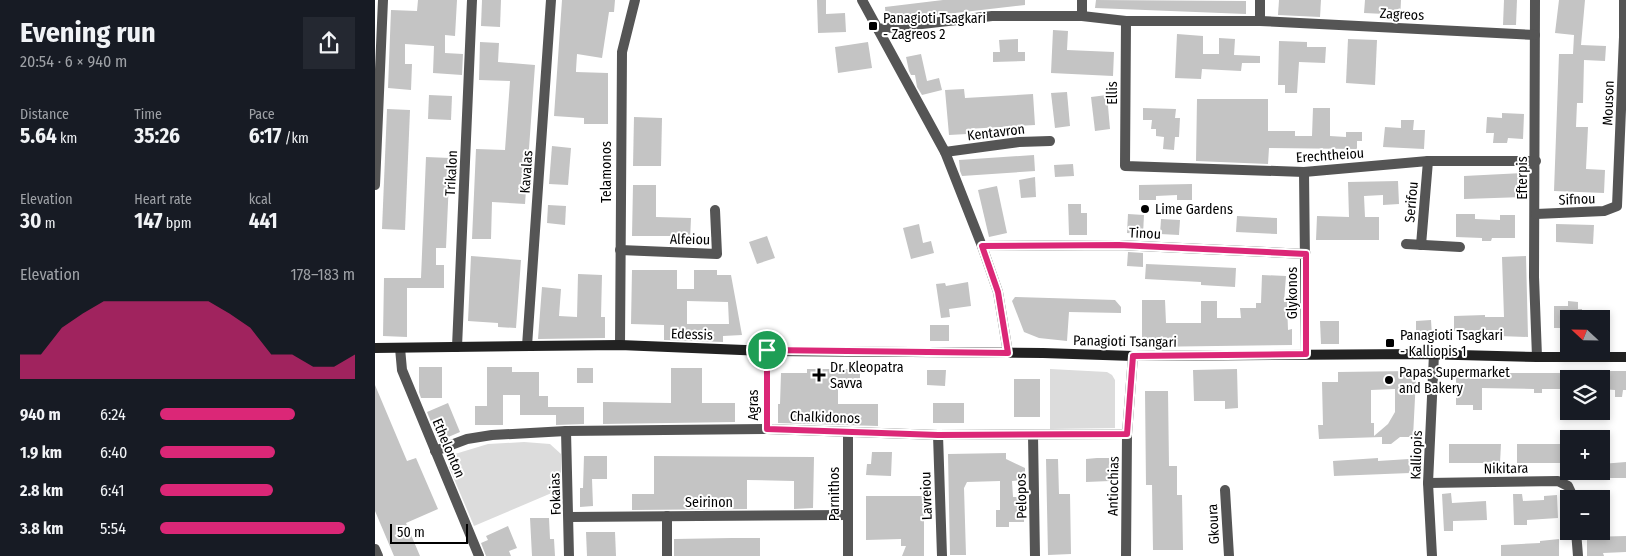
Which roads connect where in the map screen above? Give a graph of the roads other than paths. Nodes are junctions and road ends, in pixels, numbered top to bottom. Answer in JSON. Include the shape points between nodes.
{"nodes":[{"id":1,"x":383,"y":0,"type":"edge"},
{"id":2,"x":473,"y":0,"type":"edge"},
{"id":3,"x":551,"y":0,"type":"edge"},
{"id":4,"x":635,"y":0,"type":"edge"},
{"id":5,"x":862,"y":0,"type":"edge"},
{"id":6,"x":1081,"y":0,"type":"edge"},
{"id":7,"x":1260,"y":0,"type":"edge"},
{"id":8,"x":1535,"y":0,"type":"edge"},
{"id":9,"x":1624,"y":0,"type":"edge"},
{"id":10,"x":1082,"y":16,"type":"junction"},
{"id":11,"x":1126,"y":21,"type":"junction"},
{"id":12,"x":1260,"y":21,"type":"junction"},
{"id":13,"x":878,"y":29,"type":"junction"},
{"id":14,"x":1535,"y":35,"type":"junction"},
{"id":15,"x":1050,"y":141,"type":"dead end"},
{"id":16,"x":945,"y":152,"type":"junction"},
{"id":17,"x":1428,"y":161,"type":"junction"},
{"id":18,"x":1536,"y":161,"type":"junction"},
{"id":19,"x":1125,"y":166,"type":"joint"},
{"id":20,"x":1304,"y":172,"type":"junction"},
{"id":21,"x":375,"y":185,"type":"edge"},
{"id":22,"x":1617,"y":206,"type":"joint"},
{"id":23,"x":715,"y":210,"type":"dead end"},
{"id":24,"x":1536,"y":214,"type":"junction"},
{"id":25,"x":1406,"y":244,"type":"dead end"},
{"id":26,"x":1421,"y":245,"type":"junction"},
{"id":27,"x":982,"y":246,"type":"junction"},
{"id":28,"x":1460,"y":247,"type":"dead end"},
{"id":29,"x":620,"y":250,"type":"junction"},
{"id":30,"x":1306,"y":254,"type":"junction"},
{"id":31,"x":620,"y":345,"type":"junction"},
{"id":32,"x":527,"y":346,"type":"junction"},
{"id":33,"x":457,"y":347,"type":"junction"},
{"id":34,"x":375,"y":348,"type":"edge"},
{"id":35,"x":401,"y":348,"type":"junction"},
{"id":36,"x":767,"y":350,"type":"junction"},
{"id":37,"x":1008,"y":353,"type":"junction"},
{"id":38,"x":1306,"y":354,"type":"junction"},
{"id":39,"x":1434,"y":354,"type":"junction"},
{"id":40,"x":1133,"y":356,"type":"junction"},
{"id":41,"x":1626,"y":356,"type":"edge"},
{"id":42,"x":1537,"y":357,"type":"junction"},
{"id":43,"x":767,"y":429,"type":"junction"},
{"id":44,"x":566,"y":431,"type":"junction"},
{"id":45,"x":848,"y":432,"type":"junction"},
{"id":46,"x":1127,"y":434,"type":"junction"},
{"id":47,"x":938,"y":435,"type":"junction"},
{"id":48,"x":1033,"y":435,"type":"junction"},
{"id":49,"x":435,"y":452,"type":"junction"},
{"id":50,"x":1429,"y":483,"type":"junction"},
{"id":51,"x":1225,"y":490,"type":"dead end"},
{"id":52,"x":1569,"y":490,"type":"edge"},
{"id":53,"x":848,"y":515,"type":"junction"},
{"id":54,"x":667,"y":516,"type":"junction"},
{"id":55,"x":569,"y":517,"type":"junction"},
{"id":56,"x":1577,"y":540,"type":"edge"},
{"id":57,"x":375,"y":549,"type":"edge"},
{"id":58,"x":378,"y":556,"type":"edge"},
{"id":59,"x":479,"y":556,"type":"edge"},
{"id":60,"x":569,"y":556,"type":"edge"},
{"id":61,"x":667,"y":556,"type":"edge"},
{"id":62,"x":848,"y":556,"type":"edge"},
{"id":63,"x":942,"y":556,"type":"edge"},
{"id":64,"x":1035,"y":556,"type":"edge"},
{"id":65,"x":1126,"y":556,"type":"edge"},
{"id":66,"x":1229,"y":556,"type":"edge"},
{"id":67,"x":1432,"y":556,"type":"edge"},
{"id":68,"x":1578,"y":556,"type":"edge"}],
"edges":[{"from":1,"to":21,"type":"street"},
{"from":2,"to":33,"type":"street","name":"Trikalon"},
{"from":3,"to":32,"type":"street","name":"Kavalas"},
{"from":4,"to":29,"type":"street","name":"Telamonos","via":[[622,52]]},
{"from":5,"to":13,"type":"street"},
{"from":6,"to":10,"type":"street"},
{"from":7,"to":12,"type":"street"},
{"from":8,"to":14,"type":"street","name":"Efterpis"},
{"from":9,"to":22,"type":"street","name":"Mouson"},
{"from":10,"to":11,"type":"street","name":"Zagreos"},
{"from":10,"to":13,"type":"street","name":"Zagreos","via":[[993,16]]},
{"from":11,"to":12,"type":"street","name":"Zagreos"},
{"from":11,"to":19,"type":"street","name":"Ellis"},
{"from":12,"to":14,"type":"street","name":"Zagreos"},
{"from":13,"to":16,"type":"street"},
{"from":14,"to":18,"type":"street","name":"Efterpis"},
{"from":15,"to":16,"type":"street","name":"Kentavron"},
{"from":16,"to":27,"type":"street"},
{"from":17,"to":18,"type":"street","name":"Erechtheiou"},
{"from":17,"to":20,"type":"street","name":"Erechtheiou"},
{"from":17,"to":26,"type":"street","name":"Serifou"},
{"from":18,"to":24,"type":"street","name":"Efterpis"},
{"from":19,"to":20,"type":"street","name":"Erechtheiou"},
{"from":20,"to":30,"type":"street","name":"Glykonos"},
{"from":22,"to":24,"type":"street","name":"Sifnou","via":[[1604,212]]},
{"from":23,"to":29,"type":"street","name":"Alfeiou","via":[[717,254]]},
{"from":24,"to":42,"type":"street","name":"Efterpis"},
{"from":25,"to":26,"type":"street"},
{"from":26,"to":28,"type":"street"},
{"from":27,"to":30,"type":"street","name":"Tinou","via":[[1119,245]]},
{"from":27,"to":37,"type":"street","via":[[998,292]]},
{"from":29,"to":31,"type":"street","name":"Telamonos"},
{"from":30,"to":38,"type":"street","name":"Glykonos"},
{"from":31,"to":32,"type":"main road","name":"Edessis"},
{"from":31,"to":36,"type":"main road","name":"Edessis"},
{"from":32,"to":33,"type":"main road","name":"Edessis"},
{"from":33,"to":35,"type":"main road","name":"Edessis"},
{"from":34,"to":35,"type":"main road","name":"Edessis"},
{"from":35,"to":49,"type":"street","name":"Ethelonton","via":[[403,370]]},
{"from":36,"to":37,"type":"main road","name":"Edessis"},
{"from":36,"to":43,"type":"street","name":"Agras"},
{"from":37,"to":40,"type":"main road","name":"Panagioti Tsangari"},
{"from":38,"to":39,"type":"main road","name":"Panagioti Tsangari"},
{"from":38,"to":40,"type":"main road","name":"Panagioti Tsangari"},
{"from":39,"to":42,"type":"main road","name":"Panagioti Tsangari"},
{"from":39,"to":50,"type":"street","name":"Kalliopis"},
{"from":40,"to":46,"type":"street","name":"Antiochias"},
{"from":41,"to":42,"type":"main road","name":"Panagioti Tsangari"},
{"from":43,"to":44,"type":"street","name":"Chalkidonos"},
{"from":43,"to":45,"type":"street","name":"Chalkidonos"},
{"from":44,"to":49,"type":"street","name":"Chalkidonos","via":[[467,439]]},
{"from":44,"to":55,"type":"street","name":"Fokaias"},
{"from":45,"to":47,"type":"street","name":"Chalkidonos"},
{"from":45,"to":53,"type":"street","name":"Parnithos"},
{"from":46,"to":48,"type":"street","name":"Chalkidonos"},
{"from":46,"to":65,"type":"street","name":"Antiochias"},
{"from":47,"to":48,"type":"street","name":"Chalkidonos"},
{"from":47,"to":63,"type":"street","name":"Lavreiou"},
{"from":48,"to":64,"type":"street","name":"Pelopos"},
{"from":49,"to":59,"type":"street","name":"Ethelonton"},
{"from":50,"to":52,"type":"street","name":"Nikitara","via":[[1558,481]]},
{"from":50,"to":67,"type":"street","name":"Kalliopis"},
{"from":51,"to":66,"type":"street","name":"Gkoura"},
{"from":53,"to":54,"type":"street","name":"Seirinon"},
{"from":53,"to":62,"type":"street","name":"Parnithos"},
{"from":54,"to":55,"type":"street","name":"Seirinon"},
{"from":54,"to":61,"type":"street"},
{"from":55,"to":60,"type":"street","name":"Fokaias"},
{"from":56,"to":68,"type":"street"},
{"from":57,"to":58,"type":"street"}]}
